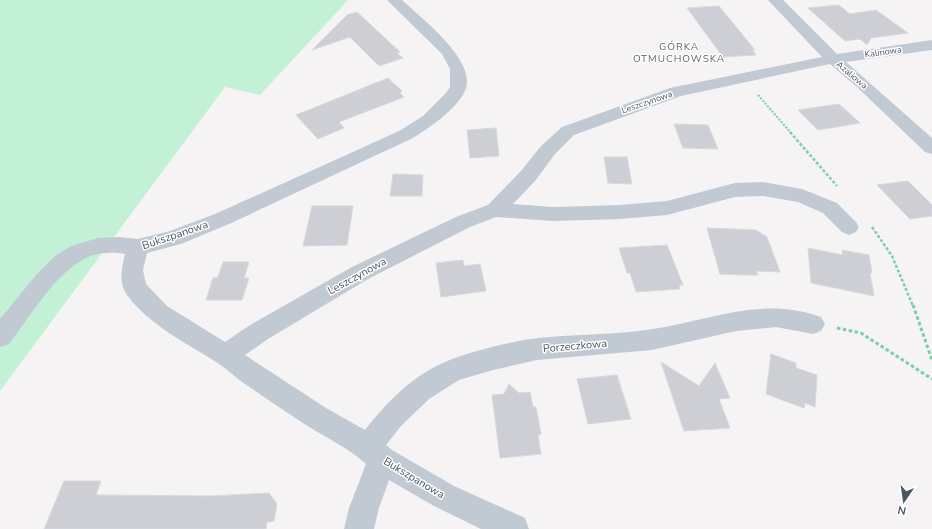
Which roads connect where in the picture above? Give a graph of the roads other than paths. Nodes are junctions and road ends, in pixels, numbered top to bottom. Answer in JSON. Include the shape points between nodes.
{"nodes":[{"id":1,"x":394,"y":0,"type":"edge"},
{"id":2,"x":775,"y":0,"type":"edge"},
{"id":3,"x":932,"y":45,"type":"edge"},
{"id":4,"x":838,"y":58,"type":"junction"},
{"id":5,"x":918,"y":62,"type":"dead end"},
{"id":6,"x":932,"y":148,"type":"edge"},
{"id":7,"x":495,"y":210,"type":"junction"},
{"id":8,"x":848,"y":227,"type":"dead end"},
{"id":9,"x":138,"y":247,"type":"junction"},
{"id":10,"x":813,"y":324,"type":"road end"},
{"id":11,"x":0,"y":337,"type":"edge"},
{"id":12,"x":226,"y":355,"type":"junction"},
{"id":13,"x":375,"y":454,"type":"junction"},
{"id":14,"x":359,"y":529,"type":"edge"},
{"id":15,"x":514,"y":529,"type":"edge"}],
"edges":[{"from":1,"to":9,"type":"street","name":"Bukszpanowa","via":[[448,52],[458,69],[458,87],[444,107],[407,134],[208,224],[174,238]]},
{"from":2,"to":4,"type":"street","name":"Azaliowa"},
{"from":3,"to":4,"type":"street","name":"Kalinowa"},
{"from":4,"to":5,"type":"street"},
{"from":4,"to":6,"type":"street","name":"Azaliowa"},
{"from":4,"to":7,"type":"street","name":"Leszczynowa","via":[[676,92],[568,131]]},
{"from":7,"to":8,"type":"street","name":"Leszczynowa","via":[[553,214],[620,212],[667,208],[735,190],[763,189],[802,196],[830,208]]},
{"from":7,"to":12,"type":"street","name":"Leszczynowa","via":[[463,222],[360,273],[259,332]]},
{"from":9,"to":11,"type":"street","via":[[98,246],[79,252],[63,262],[44,280]]},
{"from":9,"to":12,"type":"street","name":"Bukszpanowa","via":[[132,270],[135,288],[159,313]]},
{"from":10,"to":13,"type":"street","name":"Porzeczkowa","via":[[776,317],[736,321],[652,340],[537,349],[452,371],[420,391],[392,417]]},
{"from":12,"to":13,"type":"street","name":"Bukszpanowa"},
{"from":13,"to":14,"type":"street","name":"Porzeczkowa"},
{"from":13,"to":15,"type":"street","name":"Bukszpanowa","via":[[444,496]]}]}
